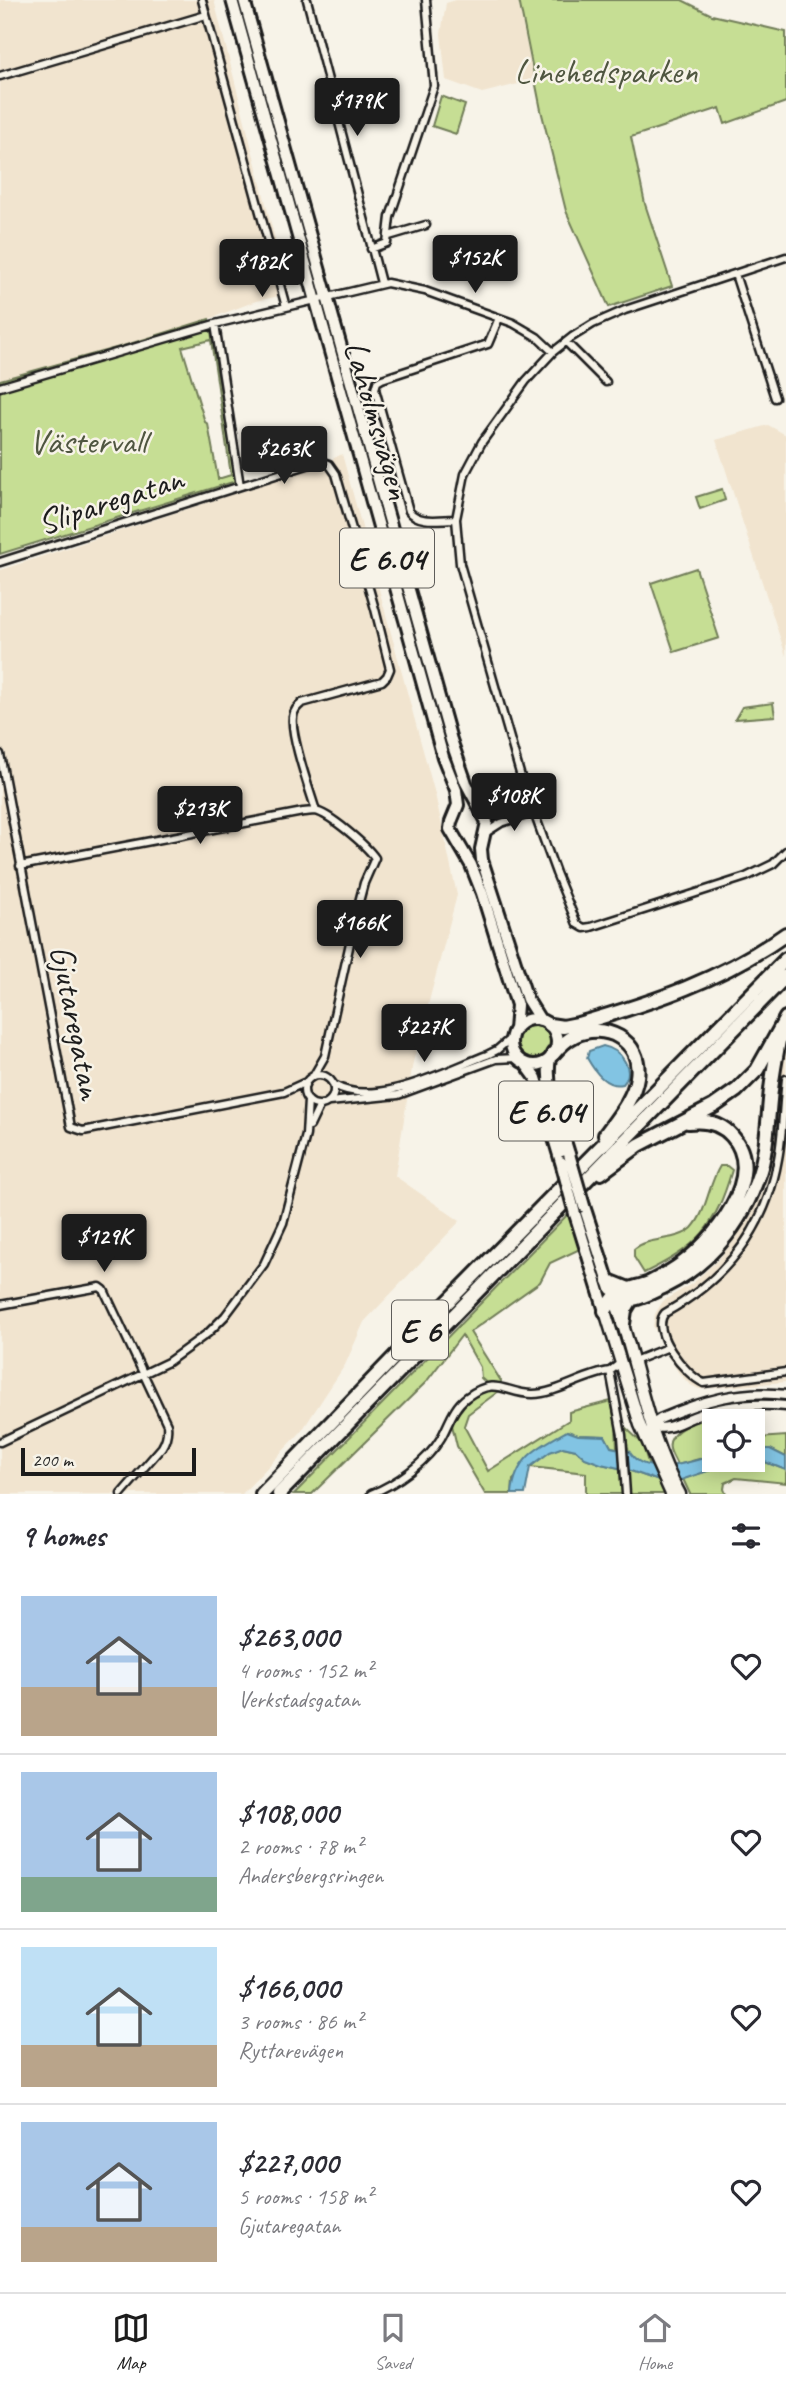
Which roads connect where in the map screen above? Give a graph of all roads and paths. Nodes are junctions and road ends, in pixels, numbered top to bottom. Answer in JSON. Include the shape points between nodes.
{"nodes":[{"id":1,"x":202,"y":0,"type":"edge"},
{"id":2,"x":232,"y":0,"type":"edge"},
{"id":3,"x":244,"y":0,"type":"edge"},
{"id":4,"x":307,"y":0,"type":"edge"},
{"id":5,"x":426,"y":0,"type":"edge"},
{"id":6,"x":206,"y":15,"type":"junction"},
{"id":7,"x":0,"y":76,"type":"edge"},
{"id":8,"x":426,"y":225,"type":"dead end"},
{"id":9,"x":388,"y":236,"type":"junction"},
{"id":10,"x":371,"y":249,"type":"junction"},
{"id":11,"x":786,"y":257,"type":"edge"},
{"id":12,"x":734,"y":274,"type":"junction"},
{"id":13,"x":381,"y":283,"type":"junction"},
{"id":14,"x":328,"y":298,"type":"junction"},
{"id":15,"x":315,"y":300,"type":"junction"},
{"id":16,"x":286,"y":307,"type":"junction"},
{"id":17,"x":499,"y":318,"type":"junction"},
{"id":18,"x":215,"y":324,"type":"junction"},
{"id":19,"x":566,"y":342,"type":"junction"},
{"id":20,"x":553,"y":352,"type":"junction"},
{"id":21,"x":606,"y":382,"type":"dead end"},
{"id":22,"x":0,"y":387,"type":"edge"},
{"id":23,"x":775,"y":398,"type":"dead end"},
{"id":24,"x":240,"y":485,"type":"junction"},
{"id":25,"x":456,"y":519,"type":"junction"},
{"id":26,"x":0,"y":562,"type":"edge"},
{"id":27,"x":0,"y":754,"type":"edge"},
{"id":28,"x":530,"y":805,"type":"junction"},
{"id":29,"x":316,"y":811,"type":"junction"},
{"id":30,"x":482,"y":813,"type":"junction"},
{"id":31,"x":533,"y":813,"type":"junction"},
{"id":32,"x":454,"y":814,"type":"junction"},
{"id":33,"x":485,"y":833,"type":"junction"},
{"id":34,"x":786,"y":851,"type":"edge"},
{"id":35,"x":20,"y":866,"type":"junction"},
{"id":36,"x":786,"y":934,"type":"edge"},
{"id":37,"x":786,"y":959,"type":"edge"},
{"id":38,"x":786,"y":976,"type":"edge"},
{"id":39,"x":545,"y":1022,"type":"junction"},
{"id":40,"x":784,"y":1022,"type":"edge"},
{"id":41,"x":513,"y":1033,"type":"junction"},
{"id":42,"x":325,"y":1056,"type":"junction"},
{"id":43,"x":552,"y":1056,"type":"junction"},
{"id":44,"x":521,"y":1060,"type":"junction"},
{"id":45,"x":314,"y":1075,"type":"junction"},
{"id":46,"x":328,"y":1077,"type":"junction"},
{"id":47,"x":786,"y":1079,"type":"edge"},
{"id":48,"x":306,"y":1082,"type":"junction"},
{"id":49,"x":334,"y":1085,"type":"junction"},
{"id":50,"x":284,"y":1092,"type":"junction"},
{"id":51,"x":307,"y":1098,"type":"junction"},
{"id":52,"x":329,"y":1102,"type":"junction"},
{"id":53,"x":320,"y":1105,"type":"junction"},
{"id":54,"x":684,"y":1122,"type":"junction"},
{"id":55,"x":306,"y":1135,"type":"junction"},
{"id":56,"x":581,"y":1168,"type":"junction"},
{"id":57,"x":523,"y":1242,"type":"junction"},
{"id":58,"x":608,"y":1281,"type":"junction"},
{"id":59,"x":598,"y":1290,"type":"junction"},
{"id":60,"x":630,"y":1295,"type":"junction"},
{"id":61,"x":614,"y":1298,"type":"junction"},
{"id":62,"x":0,"y":1305,"type":"edge"},
{"id":63,"x":605,"y":1311,"type":"junction"},
{"id":64,"x":623,"y":1324,"type":"junction"},
{"id":65,"x":669,"y":1347,"type":"junction"},
{"id":66,"x":639,"y":1359,"type":"dead end"},
{"id":67,"x":618,"y":1365,"type":"dead end"},
{"id":68,"x":786,"y":1370,"type":"edge"},
{"id":69,"x":610,"y":1371,"type":"junction"},
{"id":70,"x":145,"y":1374,"type":"junction"},
{"id":71,"x":786,"y":1395,"type":"edge"},
{"id":72,"x":786,"y":1406,"type":"edge"},
{"id":73,"x":648,"y":1408,"type":"junction"},
{"id":74,"x":634,"y":1410,"type":"junction"},
{"id":75,"x":679,"y":1411,"type":"junction"},
{"id":76,"x":652,"y":1426,"type":"junction"},
{"id":77,"x":670,"y":1427,"type":"junction"},
{"id":78,"x":645,"y":1438,"type":"junction"},
{"id":79,"x":0,"y":1442,"type":"edge"},
{"id":80,"x":655,"y":1450,"type":"junction"},
{"id":81,"x":121,"y":1494,"type":"edge"},
{"id":82,"x":262,"y":1494,"type":"edge"},
{"id":83,"x":279,"y":1494,"type":"edge"},
{"id":84,"x":371,"y":1494,"type":"edge"},
{"id":85,"x":626,"y":1494,"type":"edge"},
{"id":86,"x":671,"y":1494,"type":"edge"},
{"id":87,"x":680,"y":1494,"type":"edge"}],
"edges":[{"from":1,"to":6,"type":"street"},
{"from":2,"to":15,"type":"highway","name":"Laholmsvägen","number":"E 6.04"},
{"from":3,"to":14,"type":"highway","name":"Laholmsvägen","number":"E 6.04"},
{"from":4,"to":10,"type":"street"},
{"from":5,"to":9,"type":"street","via":[[434,86],[390,217]]},
{"from":6,"to":7,"type":"street"},
{"from":6,"to":16,"type":"street"},
{"from":8,"to":9,"type":"street"},
{"from":9,"to":10,"type":"street","via":[[387,243]]},
{"from":10,"to":13,"type":"street"},
{"from":11,"to":12,"type":"street"},
{"from":12,"to":19,"type":"street","via":[[625,310]]},
{"from":12,"to":23,"type":"street"},
{"from":13,"to":14,"type":"street"},
{"from":13,"to":17,"type":"street","via":[[407,286]]},
{"from":14,"to":15,"type":"street"},
{"from":14,"to":30,"type":"highway","name":"Laholmsvägen","number":"E 6.04","via":[[448,730]]},
{"from":15,"to":16,"type":"street"},
{"from":15,"to":32,"type":"highway","name":"Laholmsvägen","number":"E 6.04","via":[[456,790]]},
{"from":16,"to":18,"type":"street"},
{"from":17,"to":20,"type":"street","via":[[528,331]]},
{"from":17,"to":25,"type":"street","via":[[488,344],[382,379],[375,389],[408,511],[420,519]]},
{"from":18,"to":22,"type":"street"},
{"from":18,"to":24,"type":"street"},
{"from":19,"to":20,"type":"street"},
{"from":19,"to":21,"type":"street"},
{"from":20,"to":25,"type":"street","via":[[475,452],[465,474]]},
{"from":24,"to":26,"type":"street","name":"Sliparegatan"},
{"from":24,"to":29,"type":"street","name":"Sliparegatan","via":[[320,461],[329,464],[390,662],[382,681],[296,709],[292,719]]},
{"from":25,"to":28,"type":"street","via":[[460,564]]},
{"from":27,"to":35,"type":"street","name":"Gjutaregatan"},
{"from":28,"to":30,"type":"street","via":[[499,815]]},
{"from":28,"to":31,"type":"street"},
{"from":29,"to":35,"type":"street"},
{"from":29,"to":42,"type":"street","via":[[375,858],[359,902]]},
{"from":30,"to":32,"type":"highway","via":[[467,809]]},
{"from":30,"to":33,"type":"highway","name":"Laholmsvägen","number":"E 6.04","via":[[487,822]]},
{"from":31,"to":33,"type":"street"},
{"from":31,"to":34,"type":"street","via":[[574,919],[584,928],[746,877],[773,864]]},
{"from":32,"to":41,"type":"highway","name":"Laholmsvägen","number":"E 6.04","via":[[452,833],[471,865],[517,1004]]},
{"from":33,"to":39,"type":"highway","name":"Laholmsvägen","number":"E 6.04","via":[[482,860],[527,999]]},
{"from":35,"to":50,"type":"street","name":"Gjutaregatan","via":[[71,1127],[83,1131]]},
{"from":36,"to":39,"type":"highway","via":[[697,986],[578,1024],[563,1027]]},
{"from":37,"to":56,"type":"highway","number":"E 6"},
{"from":38,"to":57,"type":"highway","number":"E 6"},
{"from":39,"to":41,"type":"highway","via":[[526,1020]]},
{"from":39,"to":43,"type":"highway","name":"Laholmsvägen","via":[[557,1041]]},
{"from":40,"to":54,"type":"highway","via":[[757,1070],[743,1085]]},
{"from":40,"to":60,"type":"highway","via":[[762,1163],[744,1208],[726,1237],[701,1263],[670,1284]]},
{"from":41,"to":44,"type":"highway","name":"Laholmsvägen","via":[[512,1048]]},
{"from":41,"to":49,"type":"street","via":[[487,1055],[398,1088],[356,1092]]},
{"from":42,"to":45,"type":"street"},
{"from":42,"to":46,"type":"street"},
{"from":43,"to":44,"type":"highway","via":[[538,1064]]},
{"from":43,"to":56,"type":"highway","via":[[574,1036],[596,1030],[621,1037],[636,1060],[637,1075],[626,1104]]},
{"from":43,"to":58,"type":"highway","name":"Laholmsvägen","number":"E 6.04","bridge":true,"via":[[550,1086]]},
{"from":44,"to":52,"type":"street","via":[[496,1059],[398,1094]]},
{"from":44,"to":59,"type":"highway","name":"Laholmsvägen","number":"E 6.04","bridge":true,"via":[[536,1078]]},
{"from":45,"to":46,"type":"street"},
{"from":45,"to":48,"type":"street"},
{"from":46,"to":49,"type":"street"},
{"from":47,"to":65,"type":"street","via":[[778,1158],[764,1209],[727,1267],[661,1318],[660,1328]]},
{"from":48,"to":50,"type":"street","name":"Gjutaregatan"},
{"from":48,"to":51,"type":"street"},
{"from":49,"to":52,"type":"street"},
{"from":50,"to":51,"type":"street","name":"Gjutaregatan"},
{"from":51,"to":53,"type":"street"},
{"from":51,"to":55,"type":"street"},
{"from":52,"to":53,"type":"street"},
{"from":53,"to":55,"type":"street"},
{"from":54,"to":57,"type":"highway","via":[[611,1164],[534,1238]]},
{"from":54,"to":60,"type":"highway","via":[[714,1124],[733,1137],[744,1161],[741,1185],[723,1221],[696,1252]]},
{"from":55,"to":70,"type":"street","via":[[283,1223],[250,1285],[208,1334]]},
{"from":56,"to":82,"type":"highway","number":"E 6"},
{"from":57,"to":83,"type":"highway","number":"E 6"},
{"from":58,"to":60,"type":"highway"},
{"from":58,"to":61,"type":"highway","name":"Laholmsvägen","number":"E 6.04"},
{"from":59,"to":61,"type":"highway"},
{"from":59,"to":63,"type":"highway","name":"Laholmsvägen","number":"E 6.04"},
{"from":60,"to":61,"type":"highway"},
{"from":60,"to":64,"type":"highway"},
{"from":61,"to":63,"type":"highway"},
{"from":61,"to":64,"type":"main road","name":"Laholmsvägen"},
{"from":62,"to":70,"type":"street","via":[[100,1287]]},
{"from":63,"to":74,"type":"main road","name":"Laholmsvägen"},
{"from":64,"to":73,"type":"main road","name":"Laholmsvägen"},
{"from":65,"to":66,"type":"street"},
{"from":65,"to":68,"type":"street","via":[[687,1372],[704,1382]]},
{"from":67,"to":69,"type":"street"},
{"from":69,"to":84,"type":"street","via":[[534,1394],[494,1385],[474,1392],[456,1408],[429,1452],[397,1481]]},
{"from":69,"to":85,"type":"street"},
{"from":70,"to":79,"type":"street"},
{"from":70,"to":81,"type":"street","via":[[167,1424],[167,1440]]},
{"from":71,"to":75,"type":"street","via":[[725,1396]]},
{"from":72,"to":77,"type":"street","via":[[730,1407]]},
{"from":73,"to":75,"type":"street","via":[[660,1413]]},
{"from":73,"to":76,"type":"main road","name":"Laholmsvägen"},
{"from":74,"to":76,"type":"main road"},
{"from":74,"to":78,"type":"main road","name":"Laholmsvägen"},
{"from":75,"to":76,"type":"street"},
{"from":76,"to":77,"type":"street"},
{"from":76,"to":78,"type":"street"},
{"from":76,"to":80,"type":"main road","name":"Laholmsvägen"},
{"from":77,"to":80,"type":"street"},
{"from":78,"to":80,"type":"main road","name":"Laholmsvägen"},
{"from":80,"to":86,"type":"main road","name":"Laholmsvägen"},
{"from":80,"to":87,"type":"main road","name":"Laholmsvägen"}]}
